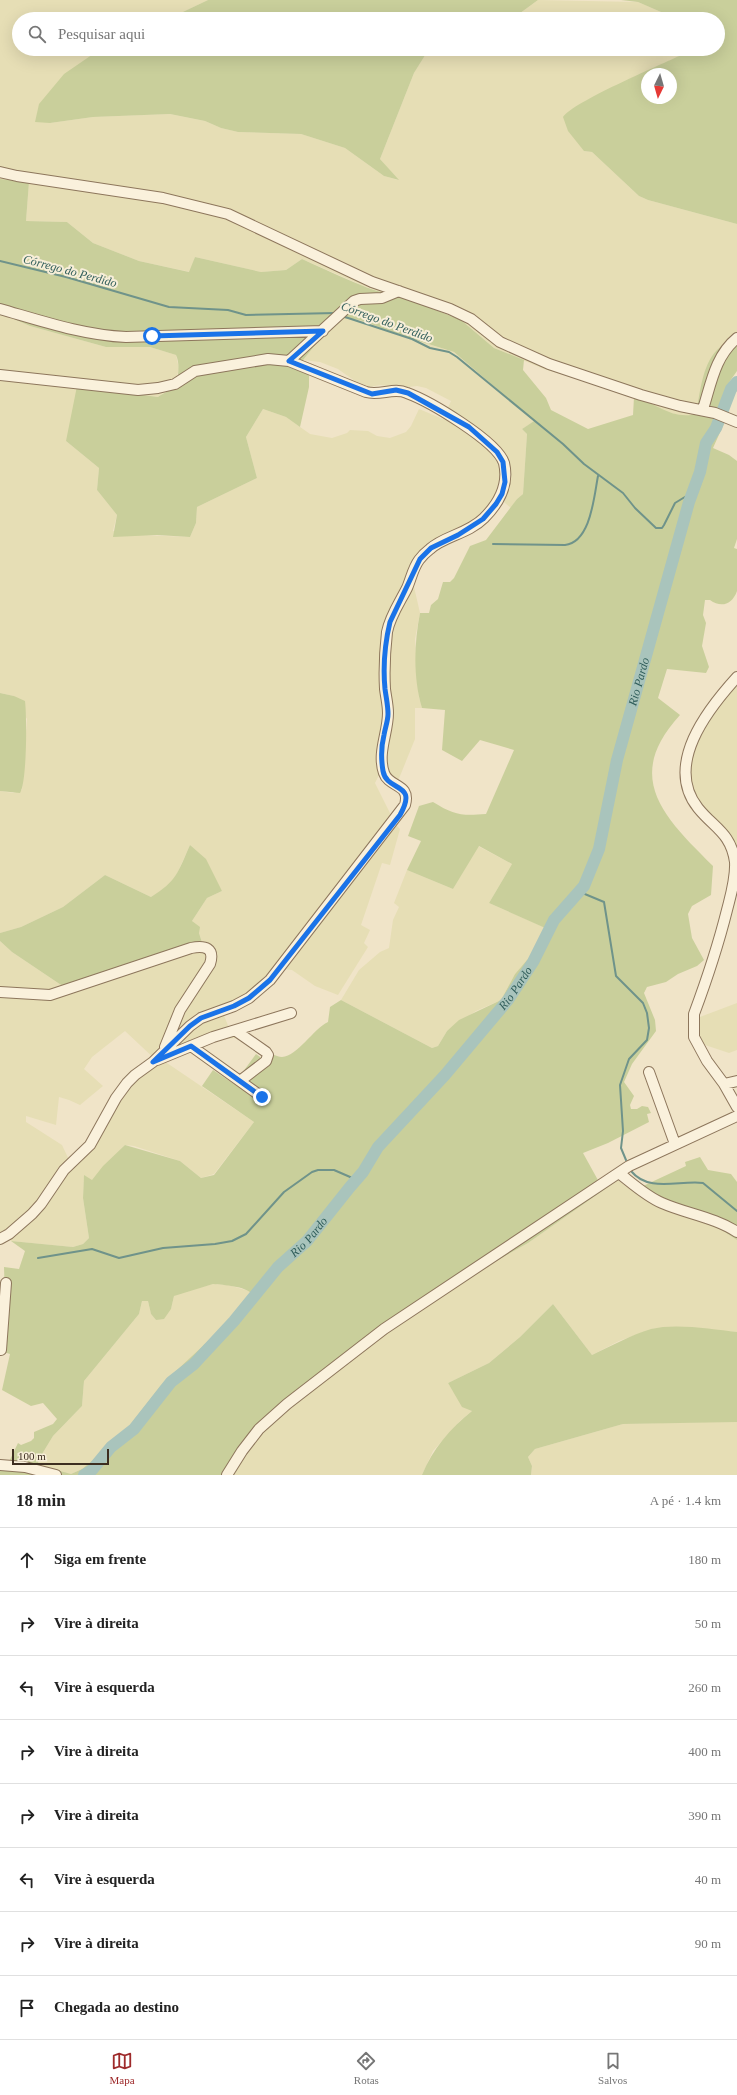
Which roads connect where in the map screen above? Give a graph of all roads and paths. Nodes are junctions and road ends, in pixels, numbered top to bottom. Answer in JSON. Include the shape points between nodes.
{"nodes":[{"id":1,"x":0,"y":172,"type":"edge"},
{"id":2,"x":399,"y":291,"type":"junction"},
{"id":3,"x":0,"y":309,"type":"edge"},
{"id":4,"x":323,"y":331,"type":"junction"},
{"id":5,"x":737,"y":338,"type":"edge"},
{"id":6,"x":289,"y":361,"type":"junction"},
{"id":7,"x":0,"y":375,"type":"edge"},
{"id":8,"x":703,"y":410,"type":"junction"},
{"id":9,"x":734,"y":421,"type":"edge"},
{"id":10,"x":737,"y":677,"type":"edge"},
{"id":11,"x":0,"y":992,"type":"edge"},
{"id":12,"x":291,"y":1013,"type":"dead end"},
{"id":13,"x":236,"y":1031,"type":"junction"},
{"id":14,"x":191,"y":1046,"type":"junction"},
{"id":15,"x":165,"y":1049,"type":"junction"},
{"id":16,"x":153,"y":1062,"type":"junction"},
{"id":17,"x":649,"y":1072,"type":"dead end"},
{"id":18,"x":240,"y":1081,"type":"junction"},
{"id":19,"x":737,"y":1081,"type":"edge"},
{"id":20,"x":724,"y":1084,"type":"junction"},
{"id":21,"x":262,"y":1097,"type":"dead end"},
{"id":22,"x":737,"y":1107,"type":"edge"},
{"id":23,"x":737,"y":1116,"type":"edge"},
{"id":24,"x":675,"y":1144,"type":"junction"},
{"id":25,"x":619,"y":1173,"type":"junction"},
{"id":26,"x":737,"y":1232,"type":"edge"},
{"id":27,"x":0,"y":1239,"type":"edge"},
{"id":28,"x":6,"y":1283,"type":"dead end"},
{"id":29,"x":0,"y":1352,"type":"edge"},
{"id":30,"x":0,"y":1465,"type":"edge"},
{"id":31,"x":56,"y":1475,"type":"edge"},
{"id":32,"x":227,"y":1475,"type":"edge"}],
"edges":[{"from":1,"to":2,"type":"street","via":[[163,198],[228,214],[365,278]]},
{"from":2,"to":4,"type":"street","via":[[382,298],[354,301]]},
{"from":2,"to":8,"type":"street","via":[[471,319],[500,342],[556,366],[641,395]]},
{"from":3,"to":4,"type":"street","via":[[83,332],[108,336]]},
{"from":4,"to":6,"type":"street"},
{"from":5,"to":8,"type":"street","via":[[724,350],[719,359]]},
{"from":6,"to":7,"type":"street","via":[[268,359],[195,371],[175,384],[138,390]]},
{"from":6,"to":15,"type":"street","via":[[372,394],[396,390],[408,393],[443,411],[469,427],[497,452],[503,462],[505,482],[502,494],[483,519],[431,548],[420,559],[390,622],[387,632],[385,677],[388,714],[382,764],[384,774],[406,795],[400,815],[260,990],[234,1006],[201,1018]]},
{"from":8,"to":9,"type":"street"},
{"from":10,"to":20,"type":"street","via":[[700,723],[687,760],[687,785],[692,799],[724,833],[731,844],[735,863],[734,882],[718,948],[692,1025],[694,1037],[707,1061]]},
{"from":11,"to":15,"type":"street","via":[[50,995],[191,948],[206,948],[211,952],[210,964],[180,1010]]},
{"from":12,"to":13,"type":"street"},
{"from":13,"to":14,"type":"street"},
{"from":13,"to":18,"type":"street","via":[[268,1055],[266,1061]]},
{"from":14,"to":16,"type":"street"},
{"from":14,"to":18,"type":"street"},
{"from":15,"to":16,"type":"street"},
{"from":16,"to":27,"type":"street","via":[[126,1083],[90,1145],[64,1170],[41,1204],[15,1229]]},
{"from":17,"to":24,"type":"street"},
{"from":18,"to":21,"type":"street"},
{"from":19,"to":20,"type":"street"},
{"from":20,"to":22,"type":"street"},
{"from":23,"to":24,"type":"street"},
{"from":24,"to":25,"type":"street"},
{"from":25,"to":26,"type":"street","via":[[638,1189],[663,1203]]},
{"from":25,"to":32,"type":"street","via":[[438,1292],[330,1369],[259,1429]]},
{"from":28,"to":29,"type":"street"},
{"from":30,"to":31,"type":"street","via":[[25,1467]]}]}
